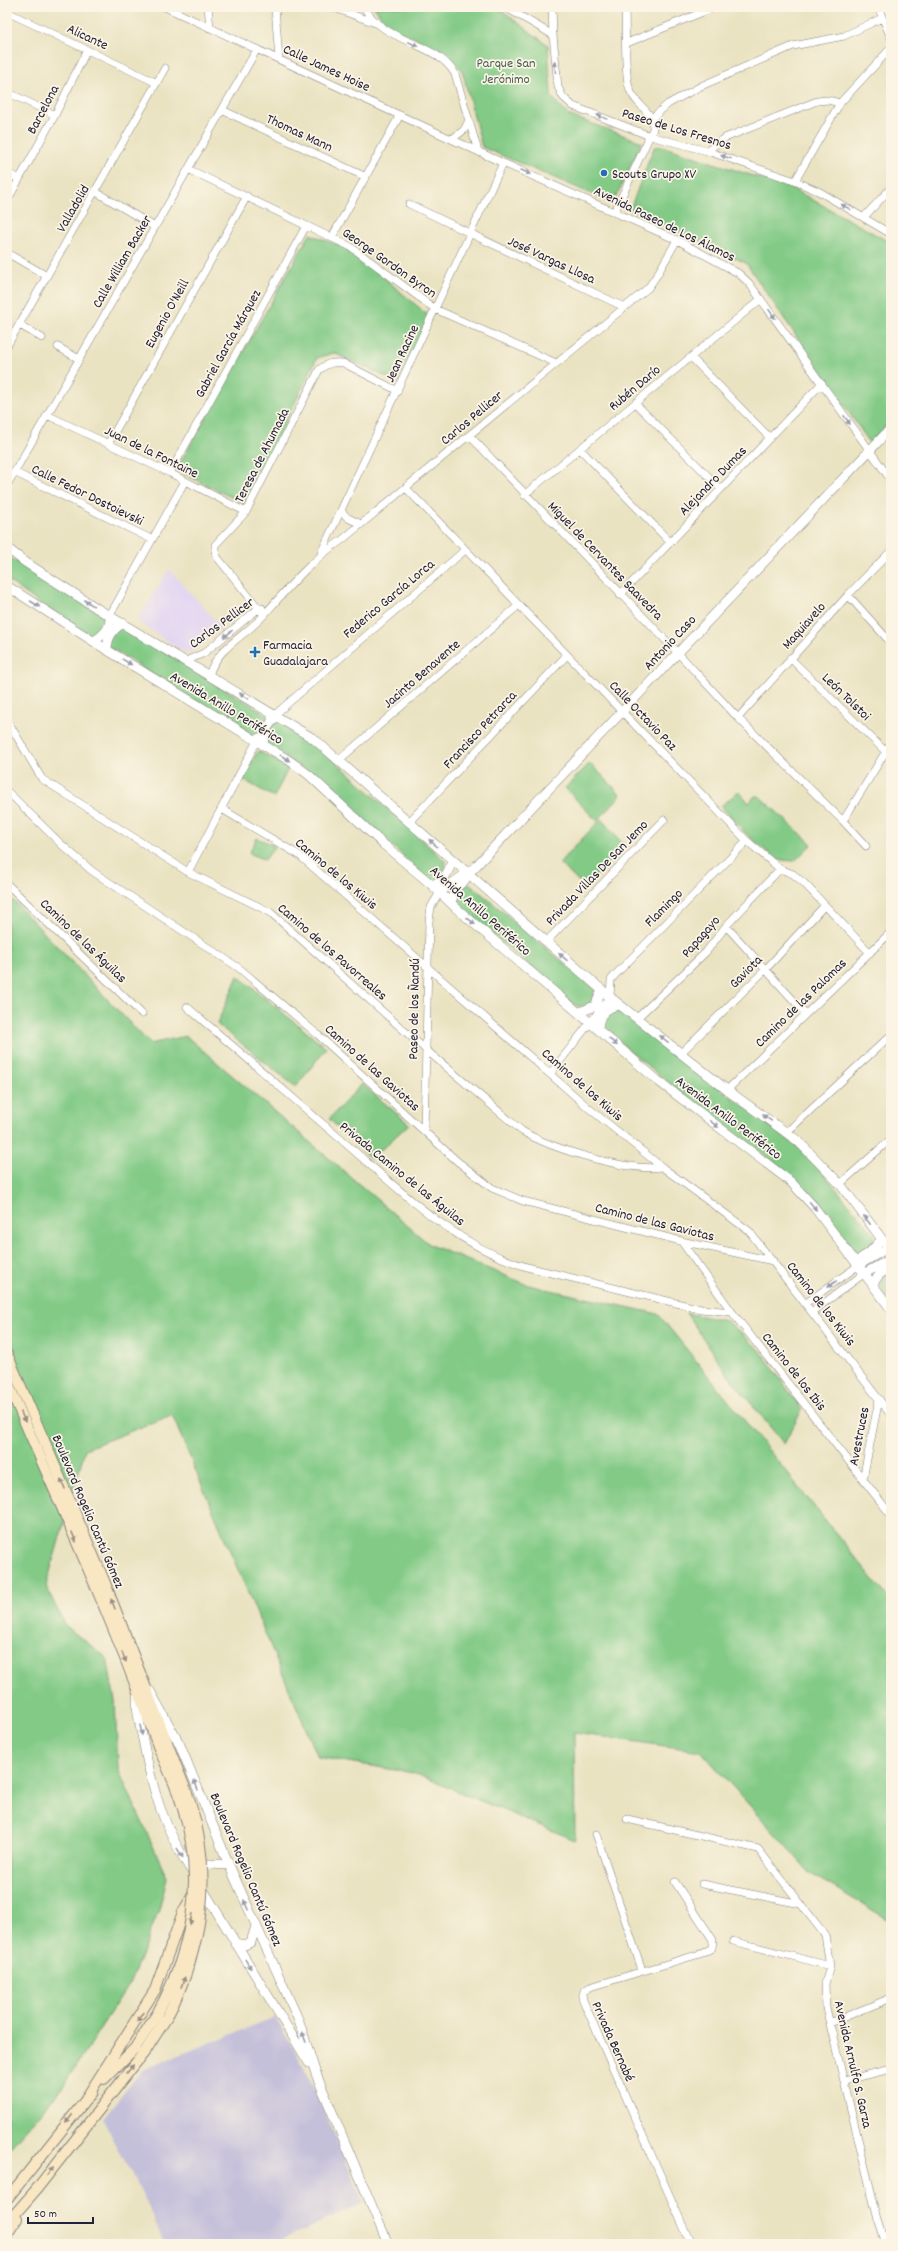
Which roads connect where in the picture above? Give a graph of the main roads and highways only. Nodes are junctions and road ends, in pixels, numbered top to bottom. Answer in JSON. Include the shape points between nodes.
{"nodes":[{"id":1,"x":7,"y":1354,"type":"edge"},
{"id":2,"x":7,"y":1382,"type":"edge"},
{"id":3,"x":162,"y":1744,"type":"junction"},
{"id":4,"x":198,"y":1881,"type":"road end"},
{"id":5,"x":87,"y":2097,"type":"junction"},
{"id":6,"x":31,"y":2168,"type":"junction"},
{"id":7,"x":35,"y":2191,"type":"junction"},
{"id":8,"x":7,"y":2193,"type":"edge"},
{"id":9,"x":7,"y":2200,"type":"edge"},
{"id":10,"x":7,"y":2223,"type":"edge"},
{"id":11,"x":7,"y":2234,"type":"edge"}],
"edges":[{"from":3,"to":1,"type":"main road","name":"Boulevard Rogelio Cantú Gómez","one_way":true,"via":[[143,1679],[105,1583]]},
{"from":2,"to":3,"type":"main road","name":"Boulevard Rogelio Cantú Gómez","one_way":true},
{"from":3,"to":5,"type":"main road","name":"Boulevard Rogelio Cantú Gómez","one_way":true,"bridge":true,"via":[[182,1803],[190,1842],[194,1887],[192,1917],[184,1954],[170,1990],[157,2014],[134,2048]]},
{"from":7,"to":3,"type":"main road","name":"Boulevard Rogelio Cantú Gómez","one_way":true,"bridge":true,"via":[[146,2050],[178,1996],[194,1951],[203,1881],[199,1839],[194,1819]]},
{"from":4,"to":5,"type":"main road","one_way":true,"via":[[183,1912],[156,1990]]},
{"from":5,"to":6,"type":"main road","name":"Boulevard Rogelio Cantú Gómez","one_way":true},
{"from":6,"to":8,"type":"main road"},
{"from":6,"to":9,"type":"main road","name":"Boulevard Rogelio Cantú Gómez"},
{"from":7,"to":10,"type":"main road","name":"Boulevard Rogelio Cantú Gómez"},
{"from":7,"to":11,"type":"main road"}]}
